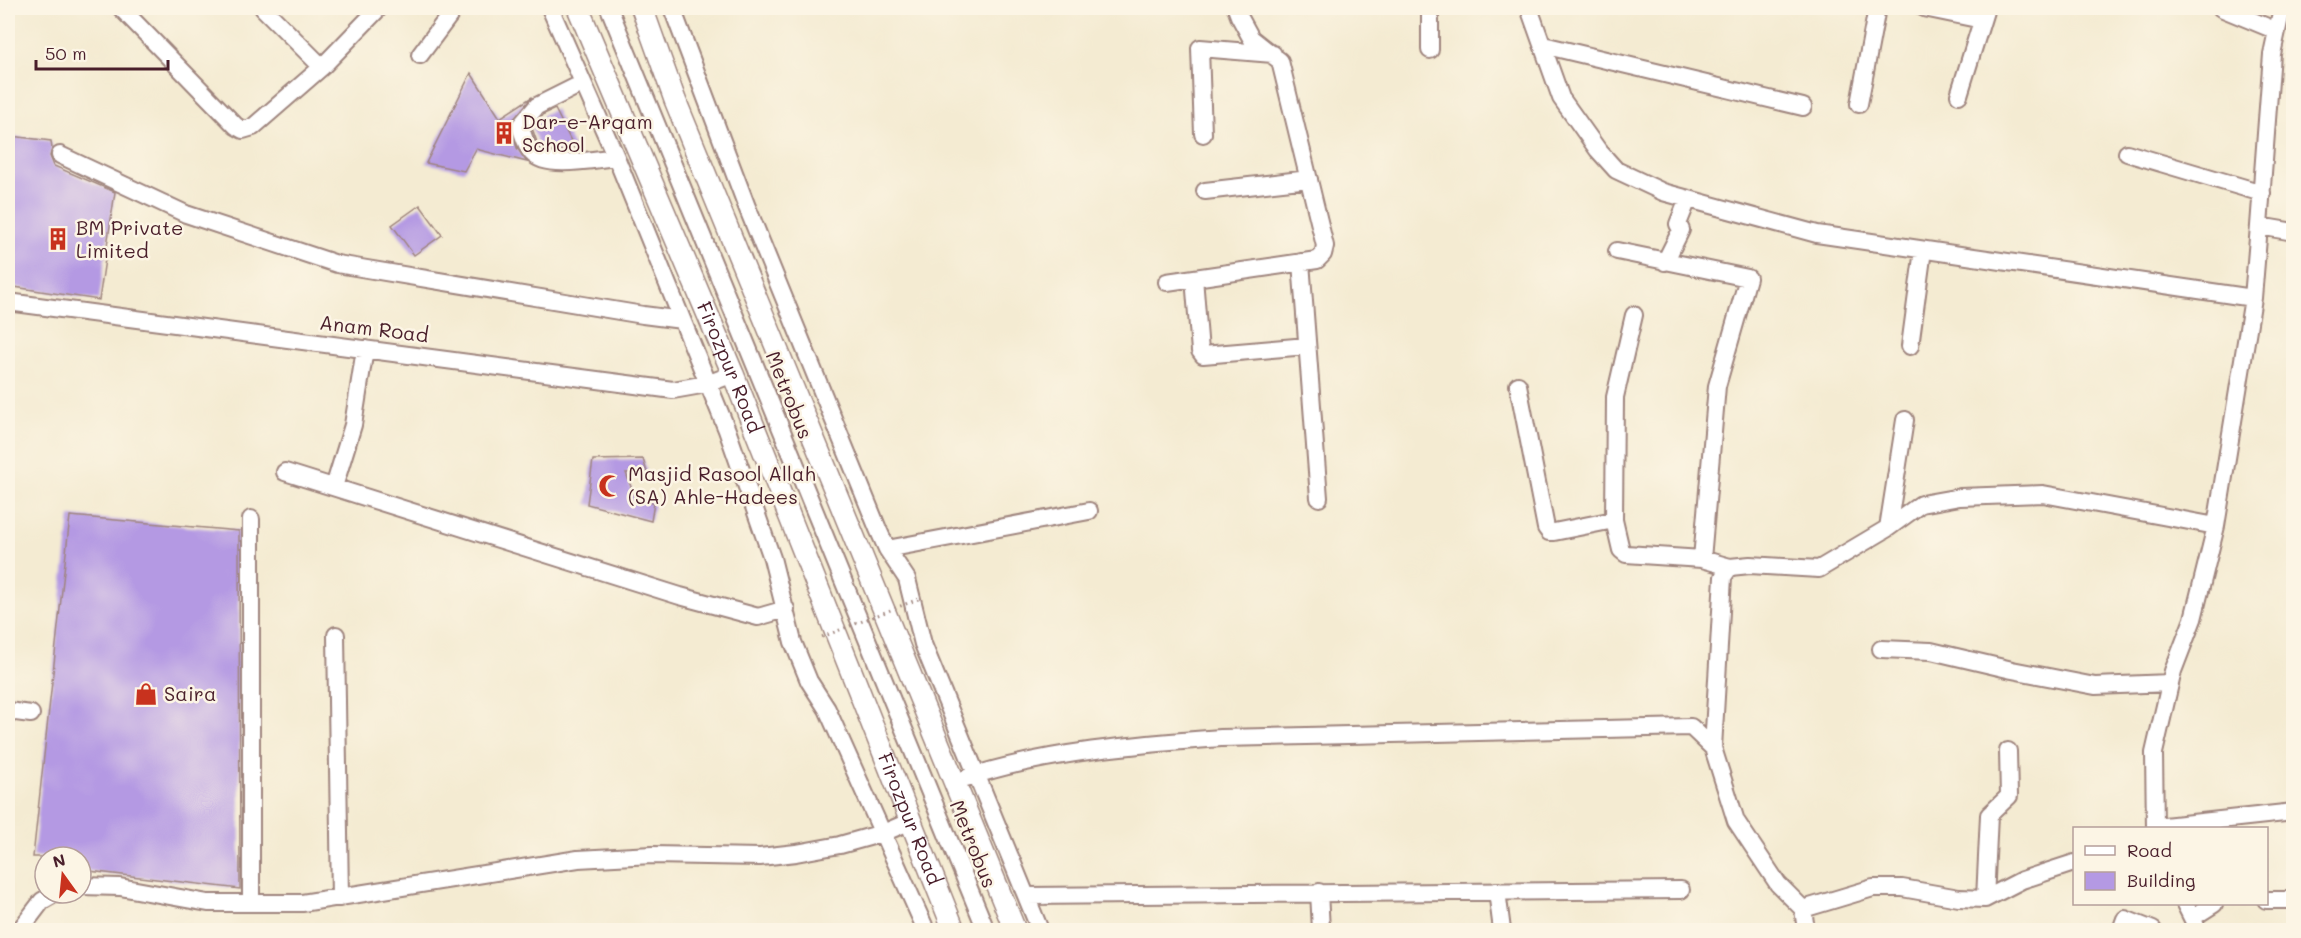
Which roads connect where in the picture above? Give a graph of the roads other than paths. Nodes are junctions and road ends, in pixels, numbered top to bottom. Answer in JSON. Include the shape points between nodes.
{"nodes":[{"id":1,"x":121,"y":8,"type":"edge"},
{"id":2,"x":263,"y":8,"type":"edge"},
{"id":3,"x":379,"y":8,"type":"edge"},
{"id":4,"x":456,"y":8,"type":"edge"},
{"id":5,"x":550,"y":8,"type":"edge"},
{"id":6,"x":578,"y":8,"type":"edge"},
{"id":7,"x":609,"y":8,"type":"edge"},
{"id":8,"x":642,"y":8,"type":"edge"},
{"id":9,"x":672,"y":8,"type":"edge"},
{"id":10,"x":1236,"y":8,"type":"edge"},
{"id":11,"x":1430,"y":8,"type":"edge"},
{"id":12,"x":1529,"y":8,"type":"edge"},
{"id":13,"x":1877,"y":8,"type":"edge"},
{"id":14,"x":1924,"y":8,"type":"edge"},
{"id":15,"x":2221,"y":8,"type":"edge"},
{"id":16,"x":2282,"y":8,"type":"edge"},
{"id":17,"x":1984,"y":14,"type":"edge"},
{"id":18,"x":2277,"y":31,"type":"junction"},
{"id":19,"x":1543,"y":45,"type":"junction"},
{"id":20,"x":1430,"y":50,"type":"dead end"},
{"id":21,"x":1273,"y":54,"type":"junction"},
{"id":22,"x":420,"y":55,"type":"dead end"},
{"id":23,"x":601,"y":57,"type":"junction"},
{"id":24,"x":322,"y":67,"type":"junction"},
{"id":25,"x":581,"y":76,"type":"junction"},
{"id":26,"x":1959,"y":95,"type":"dead end"},
{"id":27,"x":1859,"y":104,"type":"dead end"},
{"id":28,"x":1803,"y":107,"type":"dead end"},
{"id":29,"x":1203,"y":134,"type":"dead end"},
{"id":30,"x":2127,"y":153,"type":"dead end"},
{"id":31,"x":60,"y":155,"type":"dead end"},
{"id":32,"x":616,"y":157,"type":"junction"},
{"id":33,"x":1309,"y":179,"type":"junction"},
{"id":34,"x":1205,"y":191,"type":"dead end"},
{"id":35,"x":2262,"y":193,"type":"junction"},
{"id":36,"x":1688,"y":199,"type":"junction"},
{"id":37,"x":666,"y":213,"type":"junction"},
{"id":38,"x":644,"y":223,"type":"junction"},
{"id":39,"x":2259,"y":226,"type":"junction"},
{"id":40,"x":2294,"y":232,"type":"edge"},
{"id":41,"x":1923,"y":250,"type":"junction"},
{"id":42,"x":1617,"y":251,"type":"dead end"},
{"id":43,"x":1301,"y":262,"type":"junction"},
{"id":44,"x":1665,"y":262,"type":"junction"},
{"id":45,"x":1194,"y":278,"type":"junction"},
{"id":46,"x":1167,"y":282,"type":"dead end"},
{"id":47,"x":2253,"y":298,"type":"junction"},
{"id":48,"x":8,"y":302,"type":"edge"},
{"id":49,"x":1634,"y":315,"type":"dead end"},
{"id":50,"x":682,"y":320,"type":"junction"},
{"id":51,"x":1307,"y":346,"type":"junction"},
{"id":52,"x":1910,"y":346,"type":"dead end"},
{"id":53,"x":365,"y":349,"type":"junction"},
{"id":54,"x":733,"y":374,"type":"junction"},
{"id":55,"x":707,"y":384,"type":"junction"},
{"id":56,"x":1518,"y":385,"type":"dead end"},
{"id":57,"x":1905,"y":420,"type":"dead end"},
{"id":58,"x":285,"y":472,"type":"dead end"},
{"id":59,"x":334,"y":487,"type":"junction"},
{"id":60,"x":1319,"y":498,"type":"dead end"},
{"id":61,"x":1089,"y":511,"type":"dead end"},
{"id":62,"x":251,"y":519,"type":"dead end"},
{"id":63,"x":1614,"y":520,"type":"junction"},
{"id":64,"x":2216,"y":526,"type":"junction"},
{"id":65,"x":1888,"y":528,"type":"junction"},
{"id":66,"x":887,"y":549,"type":"junction"},
{"id":67,"x":1702,"y":559,"type":"junction"},
{"id":68,"x":1730,"y":567,"type":"junction"},
{"id":69,"x":786,"y":609,"type":"junction"},
{"id":70,"x":336,"y":635,"type":"dead end"},
{"id":71,"x":1881,"y":649,"type":"dead end"},
{"id":72,"x":2170,"y":683,"type":"junction"},
{"id":73,"x":8,"y":711,"type":"edge"},
{"id":74,"x":30,"y":714,"type":"dead end"},
{"id":75,"x":1713,"y":748,"type":"junction"},
{"id":76,"x":2008,"y":751,"type":"dead end"},
{"id":77,"x":976,"y":775,"type":"junction"},
{"id":78,"x":954,"y":782,"type":"junction"},
{"id":79,"x":2294,"y":812,"type":"edge"},
{"id":80,"x":911,"y":821,"type":"junction"},
{"id":81,"x":2155,"y":827,"type":"edge"},
{"id":82,"x":2164,"y":827,"type":"edge"},
{"id":83,"x":883,"y":833,"type":"junction"},
{"id":84,"x":2073,"y":863,"type":"edge"},
{"id":85,"x":93,"y":887,"type":"edge"},
{"id":86,"x":1681,"y":890,"type":"dead end"},
{"id":87,"x":1497,"y":891,"type":"junction"},
{"id":88,"x":1319,"y":892,"type":"junction"},
{"id":89,"x":1026,"y":896,"type":"junction"},
{"id":90,"x":340,"y":898,"type":"junction"},
{"id":91,"x":1985,"y":899,"type":"junction"},
{"id":92,"x":2268,"y":900,"type":"edge"},
{"id":93,"x":2294,"y":900,"type":"edge"},
{"id":94,"x":251,"y":903,"type":"junction"},
{"id":95,"x":39,"y":905,"type":"edge"},
{"id":96,"x":2211,"y":905,"type":"edge"},
{"id":97,"x":1803,"y":909,"type":"junction"},
{"id":98,"x":2192,"y":917,"type":"edge"},
{"id":99,"x":20,"y":930,"type":"edge"},
{"id":100,"x":926,"y":930,"type":"edge"},
{"id":101,"x":954,"y":930,"type":"edge"},
{"id":102,"x":986,"y":930,"type":"edge"},
{"id":103,"x":1015,"y":930,"type":"edge"},
{"id":104,"x":1040,"y":930,"type":"edge"},
{"id":105,"x":1321,"y":930,"type":"edge"},
{"id":106,"x":1502,"y":930,"type":"edge"},
{"id":107,"x":1806,"y":930,"type":"edge"},
{"id":108,"x":2121,"y":930,"type":"edge"},
{"id":109,"x":2153,"y":930,"type":"edge"}],
"edges":[{"from":1,"to":24,"type":"street","via":[[243,130],[253,127]]},
{"from":2,"to":24,"type":"street"},
{"from":3,"to":24,"type":"street"},
{"from":4,"to":22,"type":"street"},
{"from":5,"to":25,"type":"street"},
{"from":6,"to":23,"type":"main road","name":"Firozpur Road"},
{"from":7,"to":102,"type":"street","name":"Metrobus"},
{"from":8,"to":78,"type":"main road","via":[[675,100]]},
{"from":9,"to":66,"type":"street","via":[[747,207]]},
{"from":10,"to":21,"type":"street","via":[[1251,38]]},
{"from":11,"to":20,"type":"street"},
{"from":12,"to":19,"type":"street"},
{"from":13,"to":27,"type":"street"},
{"from":14,"to":17,"type":"street"},
{"from":15,"to":18,"type":"street"},
{"from":16,"to":18,"type":"street"},
{"from":17,"to":26,"type":"street"},
{"from":18,"to":35,"type":"street"},
{"from":19,"to":28,"type":"street"},
{"from":19,"to":36,"type":"street","via":[[1561,98],[1616,170]]},
{"from":21,"to":29,"type":"street","via":[[1200,48]]},
{"from":21,"to":33,"type":"street","via":[[1280,61]]},
{"from":23,"to":25,"type":"street"},
{"from":23,"to":37,"type":"main road","name":"Firozpur Road"},
{"from":25,"to":32,"type":"street"},
{"from":25,"to":32,"type":"street","via":[[537,106],[520,126],[522,133],[532,153],[545,160]]},
{"from":30,"to":35,"type":"street"},
{"from":31,"to":50,"type":"street","via":[[186,214],[337,264]]},
{"from":32,"to":38,"type":"street"},
{"from":33,"to":34,"type":"street"},
{"from":33,"to":43,"type":"street","via":[[1325,246],[1317,260]]},
{"from":35,"to":39,"type":"street"},
{"from":36,"to":41,"type":"street","via":[[1817,234]]},
{"from":36,"to":44,"type":"street","via":[[1678,224],[1681,230]]},
{"from":37,"to":38,"type":"street"},
{"from":37,"to":54,"type":"main road","name":"Firozpur Road"},
{"from":38,"to":50,"type":"street"},
{"from":39,"to":40,"type":"street"},
{"from":39,"to":47,"type":"street"},
{"from":41,"to":47,"type":"street"},
{"from":41,"to":52,"type":"street"},
{"from":42,"to":44,"type":"street"},
{"from":43,"to":45,"type":"street"},
{"from":43,"to":51,"type":"street"},
{"from":44,"to":67,"type":"street","via":[[1748,278],[1717,386]]},
{"from":45,"to":46,"type":"street"},
{"from":45,"to":51,"type":"street","via":[[1203,355]]},
{"from":47,"to":64,"type":"street"},
{"from":48,"to":53,"type":"street","name":"Anam Road"},
{"from":49,"to":63,"type":"street","via":[[1615,397]]},
{"from":50,"to":55,"type":"street"},
{"from":51,"to":60,"type":"street"},
{"from":53,"to":55,"type":"street","name":"Anam Road","via":[[673,390]]},
{"from":53,"to":59,"type":"street","via":[[353,425]]},
{"from":54,"to":55,"type":"street","name":"Anam Road"},
{"from":54,"to":80,"type":"main road","name":"Firozpur Road"},
{"from":55,"to":69,"type":"street","via":[[772,558]]},
{"from":56,"to":63,"type":"street","via":[[1546,528],[1554,532]]},
{"from":57,"to":65,"type":"street"},
{"from":58,"to":59,"type":"street"},
{"from":59,"to":69,"type":"street","via":[[758,617]]},
{"from":61,"to":66,"type":"street"},
{"from":62,"to":94,"type":"street"},
{"from":63,"to":67,"type":"street","via":[[1621,550],[1626,554]]},
{"from":64,"to":65,"type":"street","via":[[2043,494],[1960,497],[1921,504]]},
{"from":64,"to":72,"type":"street","via":[[2193,619]]},
{"from":65,"to":68,"type":"street","via":[[1819,569]]},
{"from":66,"to":77,"type":"street","via":[[907,579],[923,644]]},
{"from":67,"to":68,"type":"street"},
{"from":68,"to":75,"type":"street","via":[[1723,577]]},
{"from":69,"to":83,"type":"street","via":[[793,642],[809,681],[827,709]]},
{"from":70,"to":90,"type":"street"},
{"from":71,"to":72,"type":"street","via":[[1931,651],[2095,686]]},
{"from":72,"to":81,"type":"street","via":[[2154,753]]},
{"from":73,"to":74,"type":"street"},
{"from":75,"to":77,"type":"street","via":[[1691,727],[1221,738],[1066,755]]},
{"from":75,"to":97,"type":"street","via":[[1736,822],[1778,884]]},
{"from":76,"to":91,"type":"street","via":[[2009,796],[1989,815]]},
{"from":77,"to":78,"type":"street"},
{"from":77,"to":89,"type":"street"},
{"from":78,"to":103,"type":"main road"},
{"from":79,"to":82,"type":"street"},
{"from":80,"to":83,"type":"street"},
{"from":80,"to":101,"type":"main road","name":"Firozpur Road"},
{"from":83,"to":90,"type":"street","via":[[796,853],[578,860]]},
{"from":83,"to":100,"type":"street"},
{"from":84,"to":91,"type":"street","via":[[2022,880]]},
{"from":85,"to":94,"type":"street","via":[[208,903]]},
{"from":86,"to":87,"type":"street"},
{"from":87,"to":88,"type":"street"},
{"from":87,"to":106,"type":"street"},
{"from":88,"to":89,"type":"street"},
{"from":88,"to":105,"type":"street"},
{"from":89,"to":104,"type":"street"},
{"from":90,"to":94,"type":"street"},
{"from":91,"to":97,"type":"street","via":[[1873,888]]},
{"from":92,"to":93,"type":"street"},
{"from":95,"to":99,"type":"street"},
{"from":96,"to":98,"type":"street"},
{"from":97,"to":107,"type":"street"},
{"from":108,"to":109,"type":"street","via":[[2125,919]]}]}
